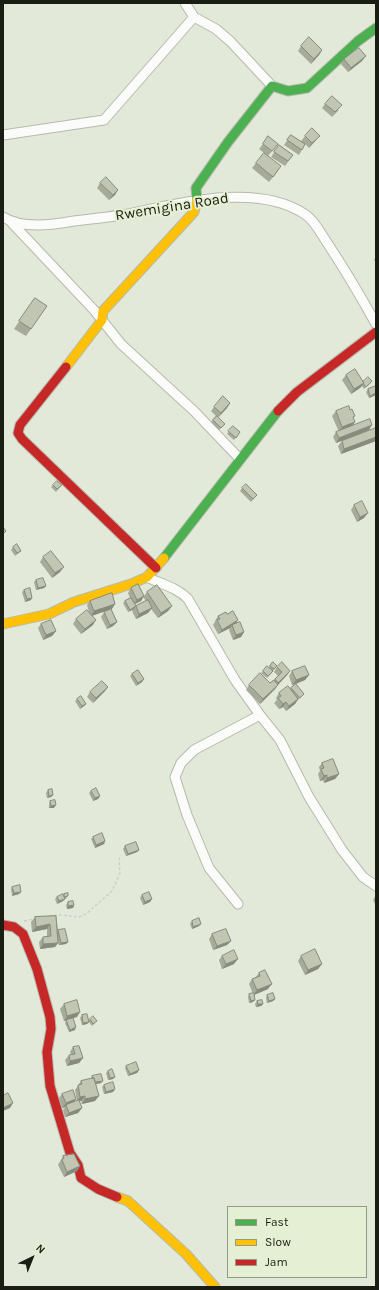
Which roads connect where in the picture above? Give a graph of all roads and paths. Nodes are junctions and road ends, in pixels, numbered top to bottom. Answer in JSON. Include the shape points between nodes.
{"nodes":[{"id":1,"x":185,"y":3,"type":"edge"},
{"id":2,"x":194,"y":17,"type":"junction"},
{"id":3,"x":376,"y":28,"type":"edge"},
{"id":4,"x":272,"y":86,"type":"junction"},
{"id":5,"x":3,"y":135,"type":"edge"},
{"id":6,"x":197,"y":200,"type":"junction"},
{"id":7,"x":7,"y":220,"type":"edge"},
{"id":8,"x":102,"y":320,"type":"junction"},
{"id":9,"x":376,"y":324,"type":"edge"},
{"id":10,"x":375,"y":335,"type":"edge"},
{"id":11,"x":239,"y":458,"type":"junction"},
{"id":12,"x":156,"y":568,"type":"junction"},
{"id":13,"x":147,"y":577,"type":"junction"},
{"id":14,"x":3,"y":624,"type":"edge"},
{"id":15,"x":260,"y":715,"type":"junction"},
{"id":16,"x":121,"y":855,"type":"dead end"},
{"id":17,"x":376,"y":886,"type":"edge"},
{"id":18,"x":238,"y":904,"type":"dead end"},
{"id":19,"x":3,"y":925,"type":"edge"},
{"id":20,"x":14,"y":927,"type":"junction"},
{"id":21,"x":215,"y":1287,"type":"edge"}],
"edges":[{"from":1,"to":2,"type":"street"},
{"from":2,"to":4,"type":"street","via":[[216,29],[231,42]]},
{"from":2,"to":5,"type":"street","via":[[104,120]]},
{"from":3,"to":4,"type":"street","via":[[358,41],[307,88],[288,91]]},
{"from":4,"to":6,"type":"street","via":[[232,136],[196,188]]},
{"from":6,"to":7,"type":"street","name":"Rwemigina Road","via":[[62,223],[21,224]]},
{"from":6,"to":8,"type":"street","via":[[194,212],[103,311]]},
{"from":6,"to":9,"type":"street","name":"Rwemigina Road","via":[[231,196],[257,198],[274,201],[307,215],[317,226]]},
{"from":7,"to":8,"type":"street"},
{"from":8,"to":11,"type":"street","via":[[121,344],[194,411]]},
{"from":8,"to":12,"type":"street","via":[[28,413],[18,433]]},
{"from":10,"to":11,"type":"street","via":[[296,392]]},
{"from":11,"to":12,"type":"street"},
{"from":12,"to":13,"type":"street"},
{"from":13,"to":14,"type":"street","via":[[74,602],[49,614]]},
{"from":13,"to":15,"type":"street","via":[[180,590],[188,599],[235,680]]},
{"from":15,"to":17,"type":"street","via":[[280,740],[309,797],[342,850],[363,877]]},
{"from":15,"to":18,"type":"street","via":[[194,750],[181,762],[175,777],[187,815],[209,868]]},
{"from":16,"to":20,"type":"path","via":[[120,873],[112,891],[86,914],[73,918],[52,915],[25,921]]},
{"from":19,"to":20,"type":"street"},
{"from":20,"to":21,"type":"street","via":[[23,934],[37,969],[50,1017],[51,1029],[47,1052],[50,1086],[70,1153],[78,1165],[81,1178],[98,1189],[128,1200],[186,1254]]}]}
